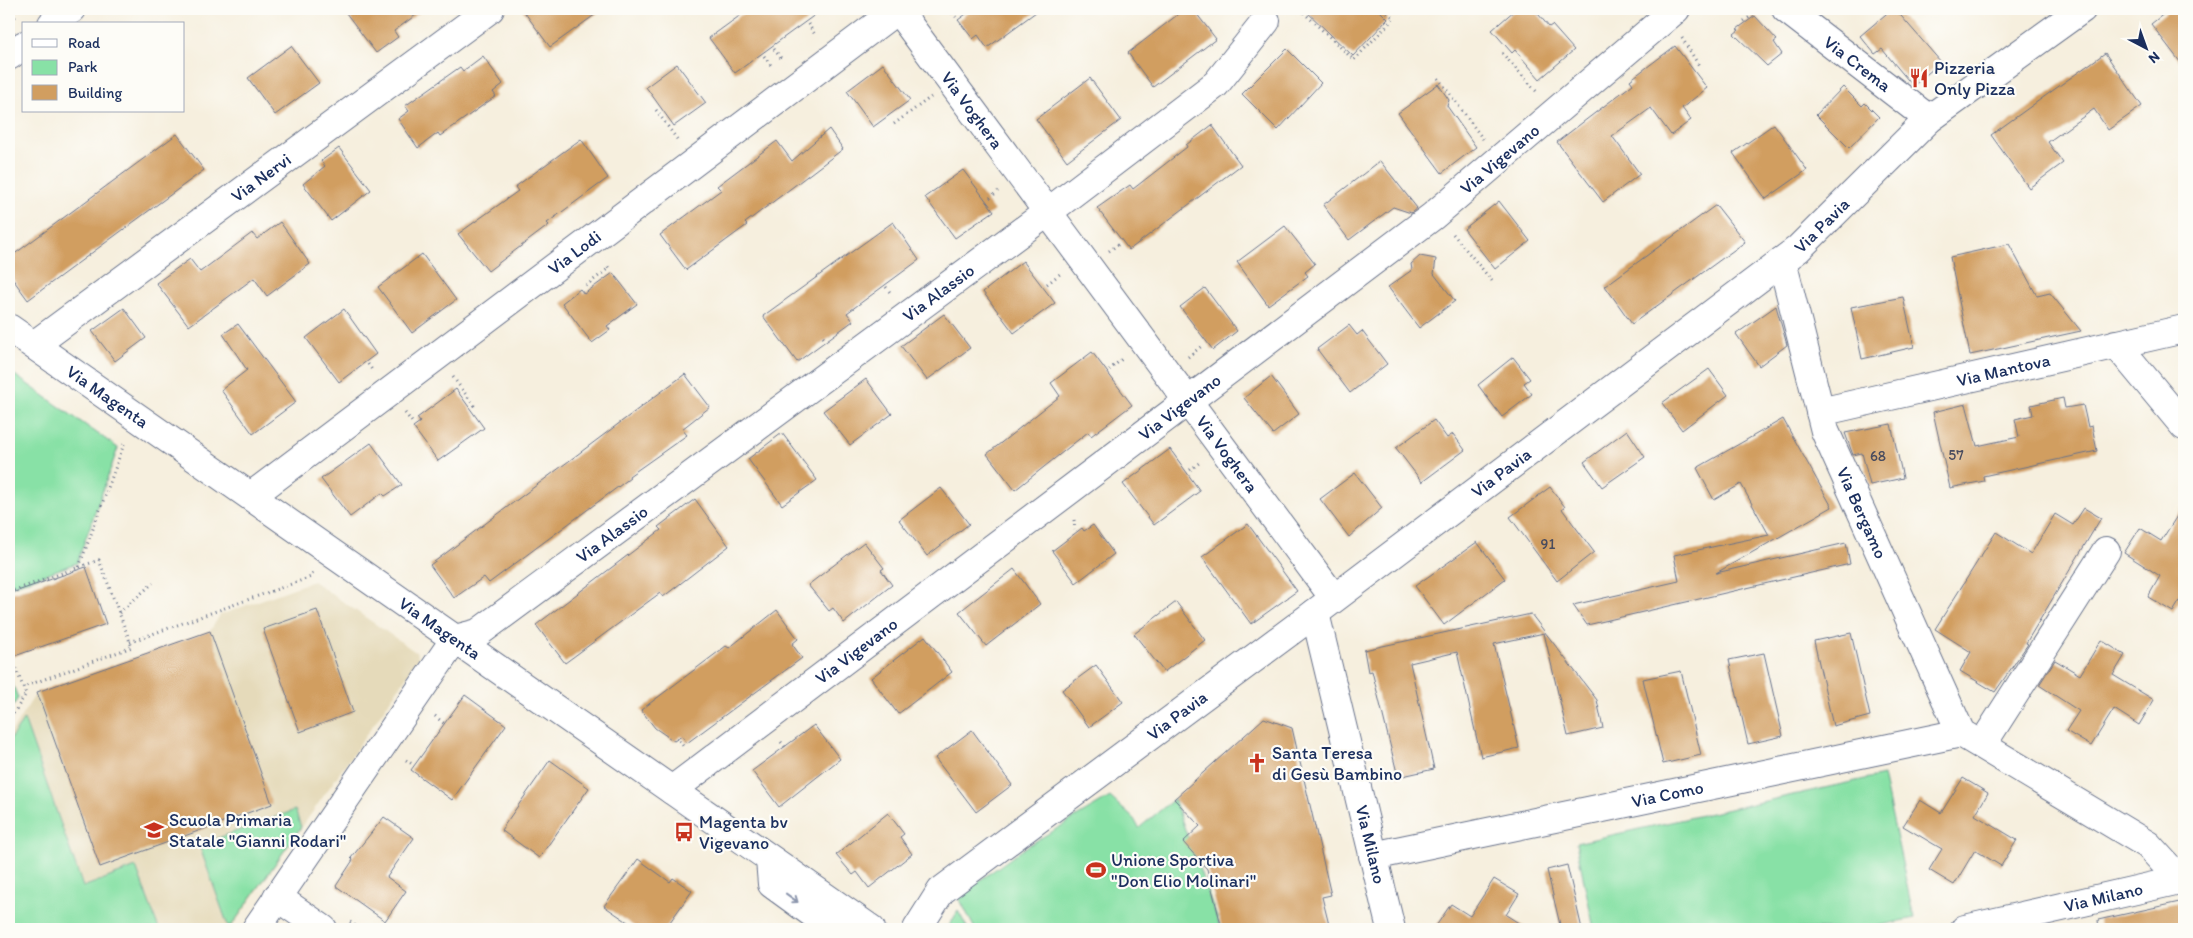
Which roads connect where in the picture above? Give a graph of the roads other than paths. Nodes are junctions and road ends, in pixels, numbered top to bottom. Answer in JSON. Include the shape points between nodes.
{"nodes":[{"id":1,"x":72,"y":9,"type":"edge"},
{"id":2,"x":490,"y":9,"type":"edge"},
{"id":3,"x":897,"y":9,"type":"edge"},
{"id":4,"x":2082,"y":9,"type":"edge"},
{"id":5,"x":1769,"y":11,"type":"edge"},
{"id":6,"x":1677,"y":20,"type":"edge"},
{"id":7,"x":1266,"y":21,"type":"dead end"},
{"id":8,"x":55,"y":22,"type":"edge"},
{"id":9,"x":22,"y":46,"type":"edge"},
{"id":10,"x":9,"y":56,"type":"edge"},
{"id":11,"x":1929,"y":119,"type":"junction"},
{"id":12,"x":1048,"y":212,"type":"junction"},
{"id":13,"x":1782,"y":261,"type":"junction"},
{"id":14,"x":9,"y":328,"type":"edge"},
{"id":15,"x":2184,"y":329,"type":"edge"},
{"id":16,"x":2116,"y":344,"type":"junction"},
{"id":17,"x":34,"y":346,"type":"junction"},
{"id":18,"x":1187,"y":400,"type":"junction"},
{"id":19,"x":1820,"y":412,"type":"junction"},
{"id":20,"x":2184,"y":426,"type":"edge"},
{"id":21,"x":251,"y":496,"type":"junction"},
{"id":22,"x":2106,"y":551,"type":"dead end"},
{"id":23,"x":1325,"y":606,"type":"junction"},
{"id":24,"x":455,"y":639,"type":"junction"},
{"id":25,"x":1972,"y":739,"type":"junction"},
{"id":26,"x":672,"y":790,"type":"junction"},
{"id":27,"x":1373,"y":856,"type":"junction"},
{"id":28,"x":770,"y":860,"type":"junction"},
{"id":29,"x":2182,"y":879,"type":"edge"},
{"id":30,"x":277,"y":897,"type":"junction"},
{"id":31,"x":256,"y":929,"type":"edge"},
{"id":32,"x":323,"y":929,"type":"edge"},
{"id":33,"x":834,"y":929,"type":"edge"},
{"id":34,"x":872,"y":929,"type":"edge"},
{"id":35,"x":917,"y":929,"type":"edge"},
{"id":36,"x":1391,"y":929,"type":"edge"},
{"id":37,"x":1965,"y":929,"type":"edge"}],
"edges":[{"from":1,"to":8,"type":"street"},
{"from":2,"to":17,"type":"street","name":"Via Nervi"},
{"from":3,"to":12,"type":"street","name":"Via Voghera"},
{"from":3,"to":21,"type":"street","name":"Via Lodi"},
{"from":4,"to":11,"type":"street","name":"Via Pavia"},
{"from":5,"to":11,"type":"street","name":"Via Crema"},
{"from":6,"to":18,"type":"street","name":"Via Vigevano","via":[[1433,216]]},
{"from":7,"to":12,"type":"street","via":[[1216,84]]},
{"from":9,"to":10,"type":"street"},
{"from":11,"to":13,"type":"street","name":"Via Pavia"},
{"from":12,"to":18,"type":"street","name":"Via Voghera"},
{"from":12,"to":24,"type":"street","name":"Via Alassio","via":[[478,633]]},
{"from":13,"to":19,"type":"street","name":"Via Bergamo"},
{"from":13,"to":23,"type":"street","name":"Via Pavia"},
{"from":14,"to":17,"type":"street","name":"Via Magenta"},
{"from":15,"to":16,"type":"street","name":"Via Mantova"},
{"from":16,"to":19,"type":"street","name":"Via Mantova"},
{"from":16,"to":20,"type":"street"},
{"from":17,"to":21,"type":"street","name":"Via Magenta"},
{"from":18,"to":23,"type":"street","name":"Via Voghera"},
{"from":18,"to":26,"type":"street","name":"Via Vigevano"},
{"from":19,"to":25,"type":"street","name":"Via Bergamo","via":[[1825,431]]},
{"from":21,"to":24,"type":"street","name":"Via Magenta"},
{"from":22,"to":25,"type":"street"},
{"from":23,"to":27,"type":"street","name":"Via Milano"},
{"from":23,"to":35,"type":"street","name":"Via Pavia","via":[[941,890]]},
{"from":24,"to":26,"type":"street","name":"Via Magenta"},
{"from":24,"to":30,"type":"street"},
{"from":25,"to":27,"type":"street","name":"Via Como"},
{"from":25,"to":29,"type":"street","via":[[2148,845]]},
{"from":26,"to":28,"type":"street","name":"Via Magenta"},
{"from":27,"to":36,"type":"street","name":"Via Milano"},
{"from":28,"to":33,"type":"street","one_way":true,"via":[[772,884]]},
{"from":28,"to":34,"type":"street","name":"Via Magenta"},
{"from":29,"to":37,"type":"street","name":"Via Milano"},
{"from":30,"to":31,"type":"street"},
{"from":30,"to":32,"type":"street"}]}
